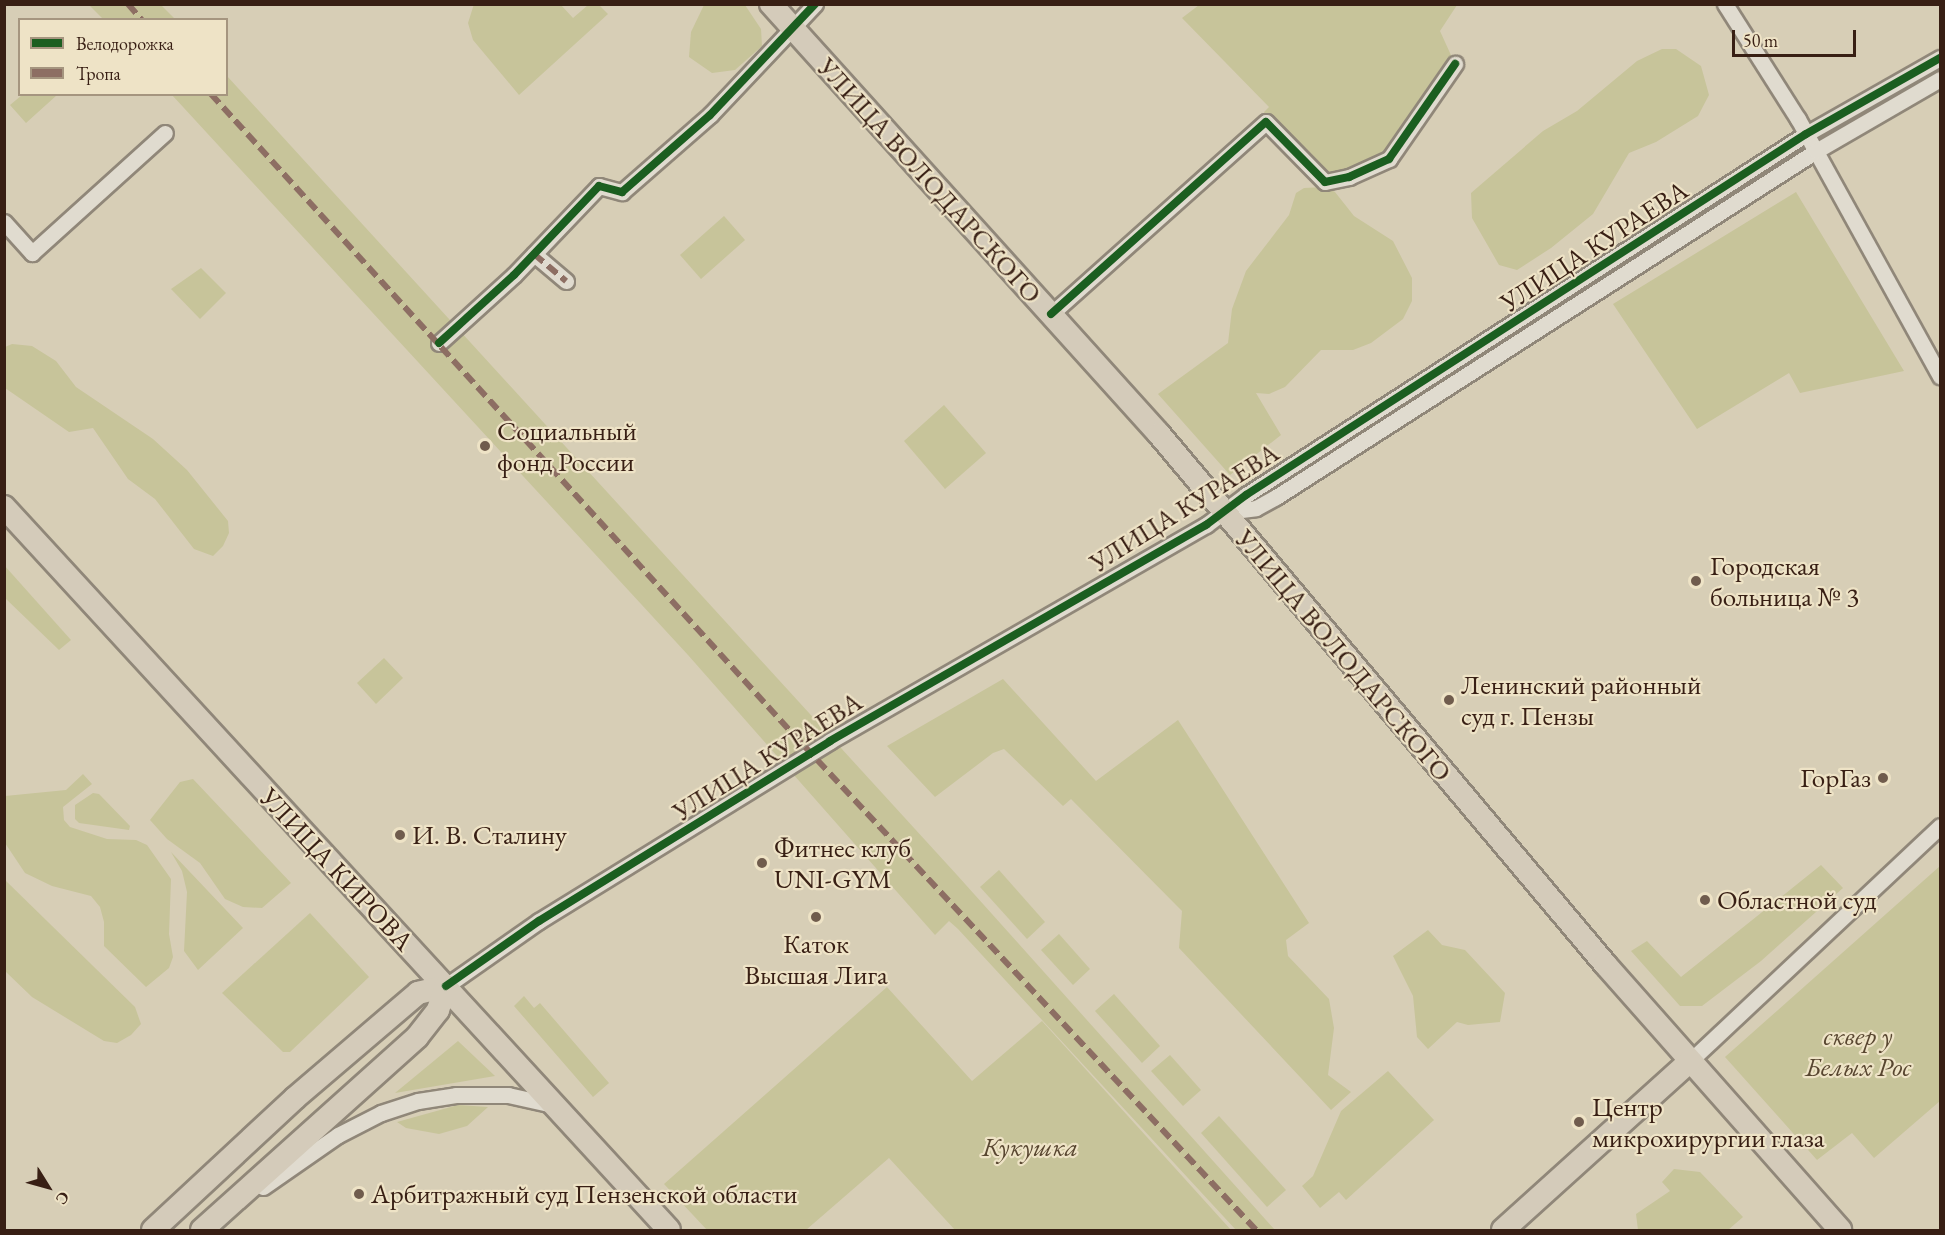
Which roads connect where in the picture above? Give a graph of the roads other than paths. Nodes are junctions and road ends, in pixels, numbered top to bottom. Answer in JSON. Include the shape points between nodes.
{"nodes":[{"id":1,"x":771,"y":4,"type":"edge"},
{"id":2,"x":815,"y":4,"type":"edge"},
{"id":3,"x":1725,"y":4,"type":"edge"},
{"id":4,"x":793,"y":30,"type":"junction"},
{"id":5,"x":1941,"y":58,"type":"edge"},
{"id":6,"x":1455,"y":64,"type":"dead end"},
{"id":7,"x":1941,"y":79,"type":"edge"},
{"id":8,"x":165,"y":133,"type":"dead end"},
{"id":9,"x":1806,"y":134,"type":"junction"},
{"id":10,"x":1816,"y":151,"type":"junction"},
{"id":11,"x":4,"y":222,"type":"edge"},
{"id":12,"x":534,"y":254,"type":"junction"},
{"id":13,"x":566,"y":281,"type":"dead end"},
{"id":14,"x":1052,"y":314,"type":"junction"},
{"id":15,"x":439,"y":343,"type":"dead end"},
{"id":16,"x":1941,"y":376,"type":"edge"},
{"id":17,"x":4,"y":507,"type":"edge"},
{"id":18,"x":1225,"y":512,"type":"junction"},
{"id":19,"x":1941,"y":826,"type":"edge"},
{"id":20,"x":447,"y":986,"type":"junction"},
{"id":21,"x":1690,"y":1061,"type":"junction"},
{"id":22,"x":559,"y":1106,"type":"junction"},
{"id":23,"x":153,"y":1230,"type":"edge"},
{"id":24,"x":202,"y":1230,"type":"edge"},
{"id":25,"x":218,"y":1230,"type":"edge"},
{"id":26,"x":669,"y":1230,"type":"edge"},
{"id":27,"x":1503,"y":1230,"type":"edge"},
{"id":28,"x":1840,"y":1230,"type":"edge"}],
"edges":[{"from":1,"to":4,"type":"main road","name":"УЛИЦА ВОЛОДАРСКОГО"},
{"from":2,"to":4,"type":"street"},
{"from":3,"to":9,"type":"street"},
{"from":4,"to":12,"type":"street","via":[[710,115],[622,192],[599,186]]},
{"from":4,"to":14,"type":"main road","name":"УЛИЦА ВОЛОДАРСКОГО"},
{"from":5,"to":9,"type":"street","name":"УЛИЦА КУРАЕВА"},
{"from":6,"to":14,"type":"street","via":[[1389,159],[1349,177],[1324,182],[1266,122]]},
{"from":7,"to":10,"type":"street","name":"УЛИЦА КУРАЕВА"},
{"from":8,"to":11,"type":"street","via":[[32,253]]},
{"from":9,"to":10,"type":"street"},
{"from":9,"to":18,"type":"street","name":"УЛИЦА КУРАЕВА"},
{"from":10,"to":16,"type":"street"},
{"from":10,"to":18,"type":"street","name":"УЛИЦА КУРАЕВА","via":[[1276,497],[1256,508]]},
{"from":12,"to":13,"type":"street"},
{"from":12,"to":15,"type":"street"},
{"from":14,"to":18,"type":"main road","name":"УЛИЦА ВОЛОДАРСКОГО"},
{"from":17,"to":20,"type":"main road","name":"УЛИЦА КИРОВА"},
{"from":18,"to":20,"type":"street","name":"УЛИЦА КУРАЕВА","via":[[830,741],[538,921]]},
{"from":18,"to":21,"type":"main road","name":"УЛИЦА ВОЛОДАРСКОГО"},
{"from":19,"to":21,"type":"street"},
{"from":20,"to":22,"type":"main road","name":"УЛИЦА КИРОВА"},
{"from":20,"to":23,"type":"main road","via":[[418,993],[281,1111]]},
{"from":20,"to":24,"type":"main road","via":[[438,1010],[417,1037]]},
{"from":21,"to":27,"type":"main road"},
{"from":21,"to":28,"type":"main road","name":"УЛИЦА ВОЛОДАРСКОГО"},
{"from":22,"to":25,"type":"street","via":[[508,1095],[456,1095],[418,1101],[381,1113],[338,1135],[265,1185]]},
{"from":22,"to":26,"type":"main road","name":"УЛИЦА КИРОВА"}]}
